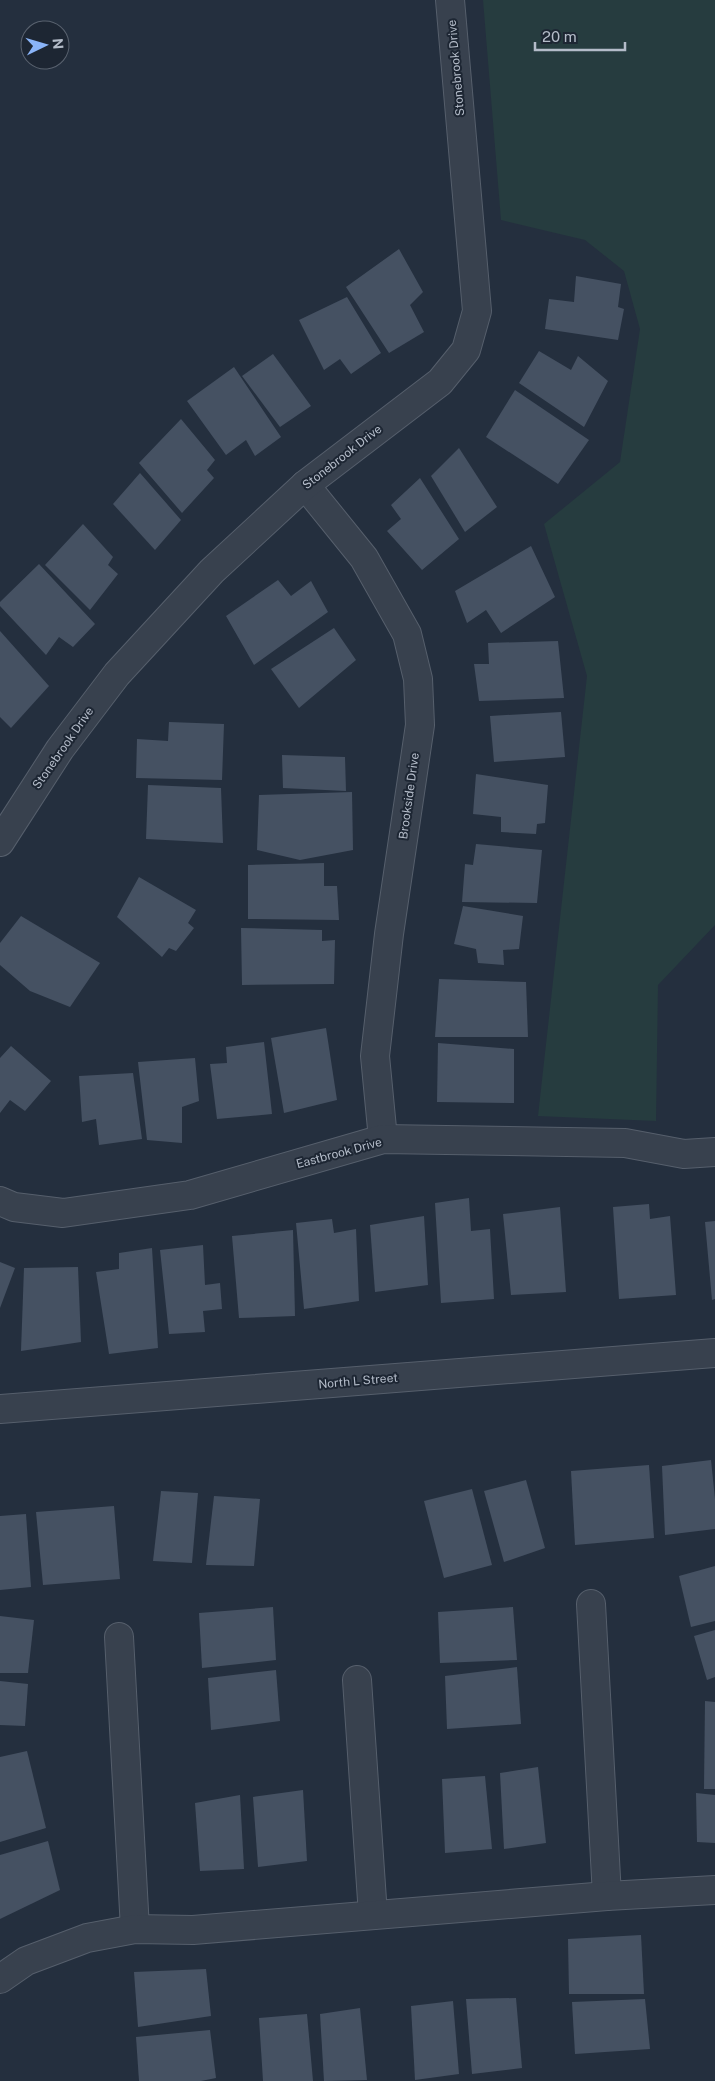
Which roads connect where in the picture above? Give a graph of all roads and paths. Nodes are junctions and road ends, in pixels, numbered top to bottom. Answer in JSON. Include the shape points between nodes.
{"nodes":[{"id":1,"x":450,"y":0,"type":"edge"},
{"id":2,"x":305,"y":485,"type":"junction"},
{"id":3,"x":0,"y":842,"type":"edge"},
{"id":4,"x":383,"y":1140,"type":"junction"},
{"id":5,"x":715,"y":1152,"type":"edge"},
{"id":6,"x":0,"y":1201,"type":"edge"},
{"id":7,"x":715,"y":1353,"type":"edge"},
{"id":8,"x":0,"y":1409,"type":"edge"},
{"id":9,"x":591,"y":1604,"type":"dead end"},
{"id":10,"x":119,"y":1637,"type":"dead end"},
{"id":11,"x":357,"y":1680,"type":"dead end"},
{"id":12,"x":715,"y":1890,"type":"edge"},
{"id":13,"x":607,"y":1896,"type":"junction"},
{"id":14,"x":372,"y":1915,"type":"junction"},
{"id":15,"x":135,"y":1929,"type":"junction"},
{"id":16,"x":0,"y":1978,"type":"edge"}],
"edges":[{"from":1,"to":2,"type":"street","name":"Stonebrook Drive","via":[[477,311],[466,350],[440,382]]},
{"from":2,"to":3,"type":"street","name":"Stonebrook Drive","via":[[212,570],[117,674],[60,749]]},
{"from":2,"to":4,"type":"street","name":"Brookside Drive","via":[[364,558],[406,634],[418,679],[420,725],[389,934],[375,1056]]},
{"from":4,"to":5,"type":"street","name":"Eastbrook Drive","via":[[624,1143],[684,1154]]},
{"from":4,"to":6,"type":"street","name":"Eastbrook Drive","via":[[190,1195],[62,1212],[14,1207]]},
{"from":7,"to":8,"type":"street","name":"North L Street"},
{"from":9,"to":13,"type":"street"},
{"from":10,"to":15,"type":"street"},
{"from":11,"to":14,"type":"street"},
{"from":12,"to":13,"type":"street"},
{"from":13,"to":14,"type":"street"},
{"from":14,"to":15,"type":"street","via":[[193,1930]]},
{"from":15,"to":16,"type":"street","via":[[87,1938],[26,1961]]}]}
